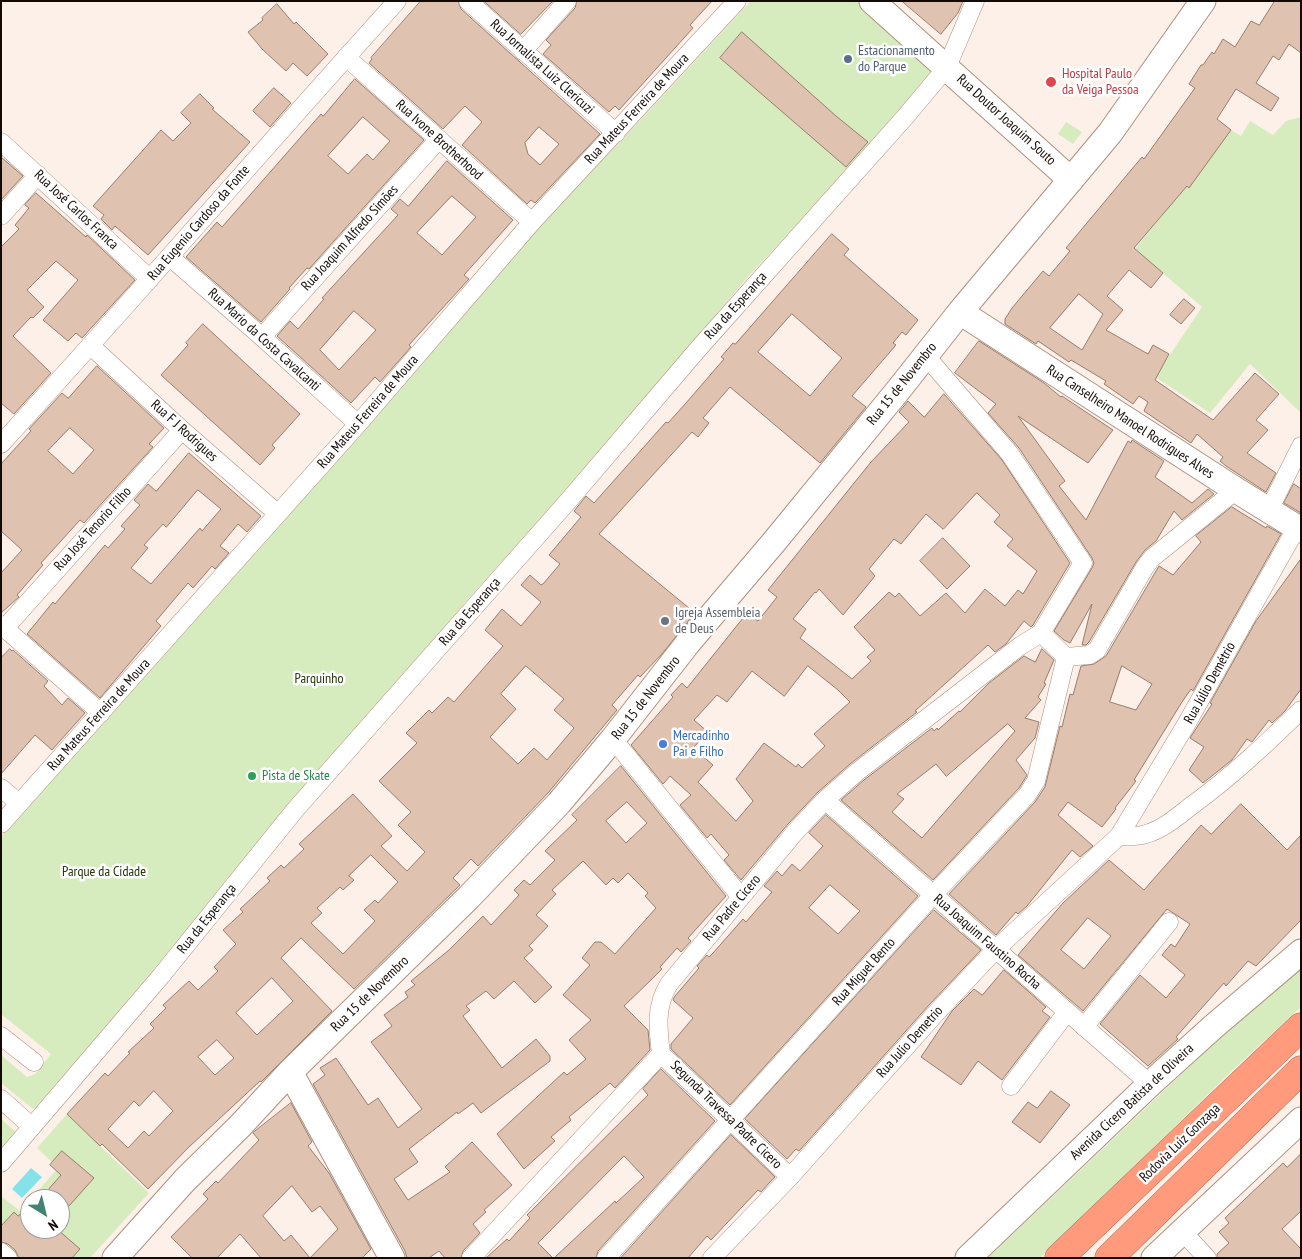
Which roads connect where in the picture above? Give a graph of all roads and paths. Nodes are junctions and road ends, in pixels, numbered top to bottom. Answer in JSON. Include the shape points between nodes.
{"nodes":[{"id":1,"x":396,"y":1,"type":"edge"},
{"id":2,"x":468,"y":1,"type":"edge"},
{"id":3,"x":567,"y":1,"type":"edge"},
{"id":4,"x":737,"y":1,"type":"edge"},
{"id":5,"x":872,"y":1,"type":"edge"},
{"id":6,"x":975,"y":1,"type":"edge"},
{"id":7,"x":1203,"y":1,"type":"edge"},
{"id":8,"x":523,"y":51,"type":"junction"},
{"id":9,"x":346,"y":57,"type":"junction"},
{"id":10,"x":947,"y":67,"type":"junction"},
{"id":11,"x":616,"y":133,"type":"junction"},
{"id":12,"x":439,"y":139,"type":"junction"},
{"id":13,"x":1,"y":142,"type":"edge"},
{"id":14,"x":38,"y":175,"type":"junction"},
{"id":15,"x":1071,"y":180,"type":"junction"},
{"id":16,"x":1,"y":216,"type":"edge"},
{"id":17,"x":532,"y":222,"type":"junction"},
{"id":18,"x":170,"y":257,"type":"junction"},
{"id":19,"x":150,"y":279,"type":"junction"},
{"id":20,"x":960,"y":312,"type":"junction"},
{"id":21,"x":262,"y":337,"type":"junction"},
{"id":22,"x":91,"y":346,"type":"junction"},
{"id":23,"x":926,"y":355,"type":"junction"},
{"id":24,"x":358,"y":424,"type":"junction"},
{"id":25,"x":182,"y":430,"type":"junction"},
{"id":26,"x":5,"y":432,"type":"edge"},
{"id":27,"x":1301,"y":446,"type":"edge"},
{"id":28,"x":1236,"y":490,"type":"junction"},
{"id":29,"x":1269,"y":510,"type":"junction"},
{"id":30,"x":278,"y":514,"type":"junction"},
{"id":31,"x":1299,"y":528,"type":"edge"},
{"id":32,"x":3,"y":626,"type":"edge"},
{"id":33,"x":1041,"y":633,"type":"junction"},
{"id":34,"x":1066,"y":657,"type":"junction"},
{"id":35,"x":1301,"y":710,"type":"edge"},
{"id":36,"x":101,"y":713,"type":"junction"},
{"id":37,"x":613,"y":739,"type":"junction"},
{"id":38,"x":1,"y":788,"type":"edge"},
{"id":39,"x":825,"y":800,"type":"junction"},
{"id":40,"x":19,"y":803,"type":"junction"},
{"id":41,"x":1,"y":824,"type":"edge"},
{"id":42,"x":1119,"y":836,"type":"junction"},
{"id":43,"x":933,"y":895,"type":"junction"},
{"id":44,"x":741,"y":897,"type":"junction"},
{"id":45,"x":1169,"y":922,"type":"dead end"},
{"id":46,"x":996,"y":950,"type":"junction"},
{"id":47,"x":1301,"y":952,"type":"edge"},
{"id":48,"x":1067,"y":1012,"type":"junction"},
{"id":49,"x":1084,"y":1027,"type":"junction"},
{"id":50,"x":1301,"y":1028,"type":"edge"},
{"id":51,"x":1,"y":1036,"type":"edge"},
{"id":52,"x":661,"y":1054,"type":"junction"},
{"id":53,"x":34,"y":1062,"type":"dead end"},
{"id":54,"x":1301,"y":1070,"type":"edge"},
{"id":55,"x":290,"y":1072,"type":"junction"},
{"id":56,"x":1150,"y":1084,"type":"junction"},
{"id":57,"x":1011,"y":1086,"type":"dead end"},
{"id":58,"x":1,"y":1099,"type":"edge"},
{"id":59,"x":731,"y":1120,"type":"junction"},
{"id":60,"x":1301,"y":1120,"type":"edge"},
{"id":61,"x":32,"y":1127,"type":"junction"},
{"id":62,"x":1,"y":1163,"type":"edge"},
{"id":63,"x":790,"y":1178,"type":"junction"},
{"id":64,"x":1182,"y":1231,"type":"junction"},
{"id":65,"x":1,"y":1252,"type":"edge"},
{"id":66,"x":8,"y":1258,"type":"edge"},
{"id":67,"x":115,"y":1258,"type":"edge"},
{"id":68,"x":392,"y":1258,"type":"edge"},
{"id":69,"x":471,"y":1258,"type":"edge"},
{"id":70,"x":606,"y":1258,"type":"edge"},
{"id":71,"x":712,"y":1258,"type":"edge"},
{"id":72,"x":968,"y":1258,"type":"edge"},
{"id":73,"x":1059,"y":1258,"type":"edge"},
{"id":74,"x":1108,"y":1258,"type":"edge"},
{"id":75,"x":1154,"y":1258,"type":"edge"},
{"id":76,"x":1206,"y":1258,"type":"edge"}],
"edges":[{"from":1,"to":9,"type":"street","name":"Rua Eugenio Cardoso da Fonte"},
{"from":2,"to":8,"type":"street","name":"Rua Jornalista Luiz Clericuzi"},
{"from":3,"to":8,"type":"street"},
{"from":4,"to":11,"type":"street","name":"Rua Mateus Ferreira de Moura"},
{"from":5,"to":10,"type":"main road","name":"Rua Doutor Joaquim Souto"},
{"from":6,"to":10,"type":"street","name":"Rua da Esperança"},
{"from":7,"to":15,"type":"main road","name":"Rua 15 de Novembro","via":[[1110,133]]},
{"from":8,"to":11,"type":"street","name":"Rua Jornalista Luiz Clericuzi"},
{"from":9,"to":12,"type":"street","name":"Rua Ivone Brotherhood"},
{"from":9,"to":18,"type":"street","name":"Rua Eugenio Cardoso da Fonte"},
{"from":10,"to":15,"type":"main road","name":"Rua Doutor Joaquim Souto"},
{"from":10,"to":61,"type":"street","name":"Rua da Esperança","via":[[295,810],[161,976]]},
{"from":11,"to":17,"type":"street","name":"Rua Mateus Ferreira de Moura"},
{"from":12,"to":17,"type":"street","name":"Rua Ivone Brotherhood"},
{"from":12,"to":21,"type":"street","name":"Rua Joaquim Alfredo Simões"},
{"from":13,"to":14,"type":"street","name":"Rua José Carlos Franca"},
{"from":14,"to":16,"type":"street"},
{"from":14,"to":19,"type":"street","name":"Rua José Carlos Franca"},
{"from":15,"to":20,"type":"main road","name":"Rua 15 de Novembro"},
{"from":17,"to":24,"type":"street","name":"Rua Mateus Ferreira de Moura"},
{"from":18,"to":19,"type":"street","name":"Rua Eugenio Cardoso da Fonte"},
{"from":18,"to":21,"type":"street","name":"Rua Mario da Costa Cavalcanti"},
{"from":19,"to":22,"type":"street","name":"Rua Eugenio Cardoso da Fonte"},
{"from":20,"to":23,"type":"main road","name":"Rua 15 de Novembro"},
{"from":20,"to":28,"type":"main road","name":"Rua Canselheiro Manoel Rodrigues Alves"},
{"from":21,"to":24,"type":"street","name":"Rua Mario da Costa Cavalcanti"},
{"from":22,"to":25,"type":"street","name":"Rua F J Rodrigues"},
{"from":22,"to":26,"type":"street","name":"Rua Eugenio Cardoso da Fonte"},
{"from":23,"to":33,"type":"street","via":[[1010,454],[1083,564]]},
{"from":23,"to":37,"type":"main road","name":"Rua 15 de Novembro","via":[[688,643]]},
{"from":24,"to":30,"type":"street","name":"Rua Mateus Ferreira de Moura"},
{"from":25,"to":30,"type":"street","name":"Rua F J Rodrigues"},
{"from":25,"to":32,"type":"street","name":"Rua José Tenorio Filho"},
{"from":27,"to":29,"type":"street"},
{"from":28,"to":29,"type":"main road","name":"Rua Canselheiro Manoel Rodrigues Alves"},
{"from":28,"to":34,"type":"street","via":[[1145,567],[1097,650],[1089,655]]},
{"from":29,"to":31,"type":"main road","name":"Rua Canselheiro Manoel Rodrigues Alves"},
{"from":30,"to":36,"type":"street","name":"Rua Mateus Ferreira de Moura"},
{"from":31,"to":42,"type":"street","name":"Rua Júlio Demétrio"},
{"from":32,"to":36,"type":"street"},
{"from":33,"to":34,"type":"street"},
{"from":33,"to":39,"type":"street","name":"Rua Padre Cicero","via":[[857,772]]},
{"from":34,"to":43,"type":"street","name":"Rua Miguel Bento","via":[[1036,781],[1027,795]]},
{"from":35,"to":42,"type":"street","via":[[1230,777],[1172,821],[1144,835]]},
{"from":36,"to":40,"type":"street","name":"Rua Mateus Ferreira de Moura"},
{"from":37,"to":44,"type":"street"},
{"from":37,"to":55,"type":"main road","name":"Rua 15 de Novembro","via":[[559,804],[490,876]]},
{"from":38,"to":40,"type":"street"},
{"from":39,"to":43,"type":"street","name":"Rua Joaquim Faustino Rocha"},
{"from":39,"to":44,"type":"street","name":"Rua Padre Cicero"},
{"from":40,"to":41,"type":"street","name":"Rua Mateus Ferreira de Moura"},
{"from":42,"to":46,"type":"street","name":"Rua Julio Demetrio"},
{"from":43,"to":46,"type":"street","name":"Rua Joaquim Faustino Rocha"},
{"from":43,"to":59,"type":"street","name":"Rua Miguel Bento"},
{"from":44,"to":52,"type":"street","name":"Rua Padre Cicero","via":[[665,990],[659,1013]]},
{"from":45,"to":49,"type":"street"},
{"from":46,"to":48,"type":"street","name":"Rua Joaquim Faustino Rocha"},
{"from":46,"to":63,"type":"street","name":"Rua Julio Demetrio"},
{"from":47,"to":56,"type":"main road","name":"Avenida Cicero Batista de Oliveira"},
{"from":48,"to":49,"type":"street","name":"Rua Joaquim Faustino Rocha"},
{"from":48,"to":57,"type":"street"},
{"from":49,"to":56,"type":"street","name":"Rua Joaquim Faustino Rocha"},
{"from":50,"to":73,"type":"highway","name":"Rodovia Luiz Gonzaga"},
{"from":51,"to":53,"type":"street"},
{"from":52,"to":59,"type":"street","name":"Segunda Travessa Padre Cicero"},
{"from":52,"to":69,"type":"street"},
{"from":54,"to":74,"type":"highway"},
{"from":55,"to":67,"type":"main road","name":"Rua 15 de Novembro"},
{"from":55,"to":68,"type":"main road"},
{"from":56,"to":72,"type":"main road","name":"Avenida Cicero Batista de Oliveira"},
{"from":58,"to":61,"type":"street"},
{"from":59,"to":63,"type":"street","name":"Segunda Travessa Padre Cicero"},
{"from":59,"to":70,"type":"street","name":"Rua Miguel Bento"},
{"from":60,"to":64,"type":"main road"},
{"from":61,"to":62,"type":"street","name":"Rua da Esperança"},
{"from":63,"to":71,"type":"street","name":"Rua Julio Demetrio"},
{"from":64,"to":75,"type":"main road"},
{"from":64,"to":76,"type":"street"},
{"from":65,"to":66,"type":"street"}]}
